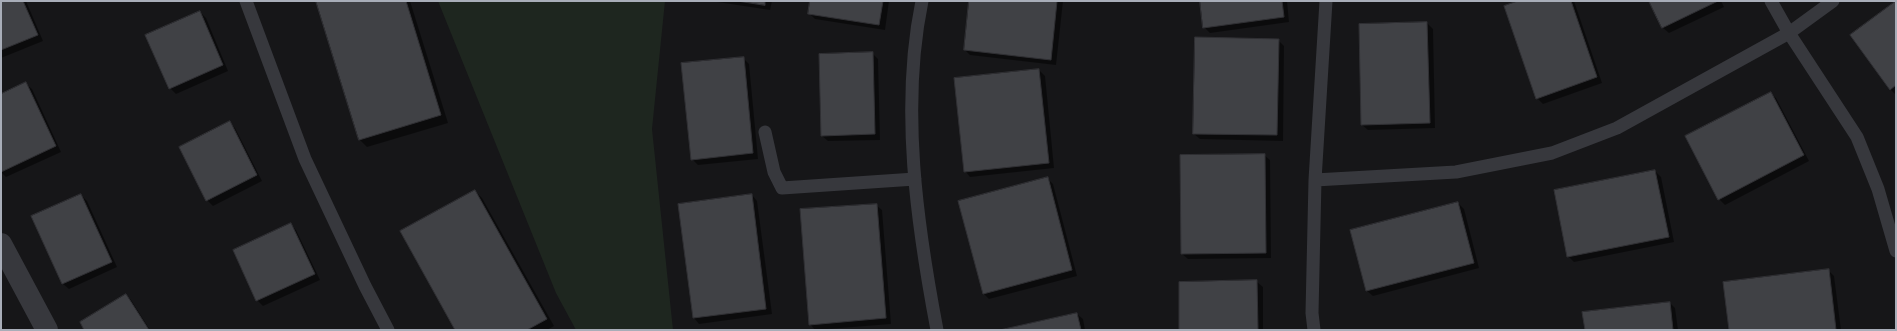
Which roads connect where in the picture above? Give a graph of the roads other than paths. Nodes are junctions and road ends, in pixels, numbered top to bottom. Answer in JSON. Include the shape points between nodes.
{"nodes":[{"id":1,"x":246,"y":1,"type":"edge"},
{"id":2,"x":922,"y":1,"type":"edge"},
{"id":3,"x":1326,"y":1,"type":"edge"},
{"id":4,"x":1771,"y":1,"type":"edge"},
{"id":5,"x":1833,"y":1,"type":"edge"},
{"id":6,"x":1789,"y":33,"type":"junction"},
{"id":7,"x":765,"y":132,"type":"dead end"},
{"id":8,"x":915,"y":179,"type":"junction"},
{"id":9,"x":1315,"y":180,"type":"junction"},
{"id":10,"x":1,"y":244,"type":"edge"},
{"id":11,"x":1896,"y":251,"type":"edge"},
{"id":12,"x":47,"y":330,"type":"edge"},
{"id":13,"x":388,"y":330,"type":"edge"},
{"id":14,"x":937,"y":330,"type":"edge"},
{"id":15,"x":1314,"y":330,"type":"edge"}],
"edges":[{"from":1,"to":13,"type":"lane","via":[[305,159]]},
{"from":2,"to":8,"type":"lane","via":[[911,89]]},
{"from":3,"to":9,"type":"lane"},
{"from":4,"to":6,"type":"lane"},
{"from":5,"to":6,"type":"lane"},
{"from":6,"to":9,"type":"lane","via":[[1617,128],[1552,154],[1456,172]]},
{"from":6,"to":11,"type":"lane","via":[[1857,137],[1878,189]]},
{"from":7,"to":8,"type":"lane","via":[[774,172],[782,188]]},
{"from":8,"to":14,"type":"lane","via":[[922,256]]},
{"from":9,"to":15,"type":"lane","via":[[1312,313]]},
{"from":10,"to":12,"type":"street"}]}
